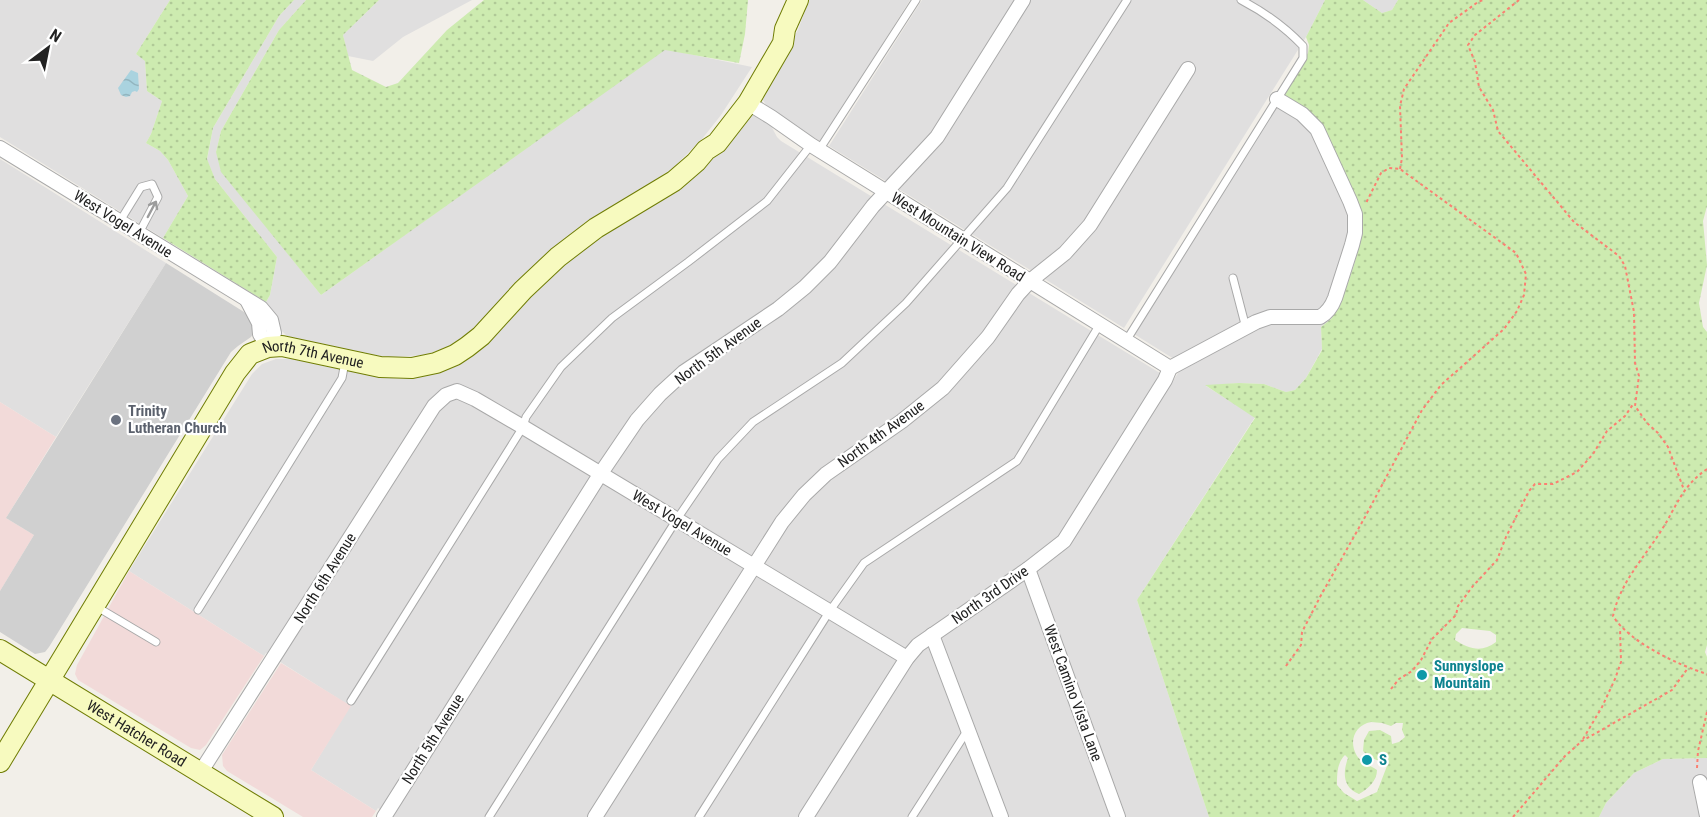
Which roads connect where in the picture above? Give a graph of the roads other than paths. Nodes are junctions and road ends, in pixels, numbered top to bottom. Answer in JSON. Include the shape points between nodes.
{"nodes":[{"id":1,"x":798,"y":0,"type":"edge"},
{"id":2,"x":916,"y":0,"type":"edge"},
{"id":3,"x":1023,"y":0,"type":"edge"},
{"id":4,"x":1127,"y":0,"type":"edge"},
{"id":5,"x":1241,"y":0,"type":"edge"},
{"id":6,"x":1188,"y":69,"type":"dead end"},
{"id":7,"x":1276,"y":99,"type":"junction"},
{"id":8,"x":742,"y":102,"type":"junction"},
{"id":9,"x":0,"y":148,"type":"edge"},
{"id":10,"x":815,"y":148,"type":"junction"},
{"id":11,"x":886,"y":192,"type":"junction"},
{"id":12,"x":120,"y":221,"type":"junction"},
{"id":13,"x":139,"y":233,"type":"junction"},
{"id":14,"x":962,"y":239,"type":"junction"},
{"id":15,"x":1233,"y":278,"type":"dead end"},
{"id":16,"x":1030,"y":281,"type":"junction"},
{"id":17,"x":1100,"y":324,"type":"junction"},
{"id":18,"x":1246,"y":328,"type":"junction"},
{"id":19,"x":1126,"y":341,"type":"junction"},
{"id":20,"x":268,"y":347,"type":"junction"},
{"id":21,"x":345,"y":359,"type":"junction"},
{"id":22,"x":1170,"y":368,"type":"junction"},
{"id":23,"x":457,"y":391,"type":"joint"},
{"id":24,"x":523,"y":427,"type":"junction"},
{"id":25,"x":600,"y":473,"type":"junction"},
{"id":26,"x":677,"y":519,"type":"junction"},
{"id":27,"x":753,"y":566,"type":"junction"},
{"id":28,"x":1028,"y":569,"type":"junction"},
{"id":29,"x":95,"y":606,"type":"junction"},
{"id":30,"x":198,"y":610,"type":"dead end"},
{"id":31,"x":829,"y":612,"type":"junction"},
{"id":32,"x":932,"y":635,"type":"junction"},
{"id":33,"x":156,"y":642,"type":"dead end"},
{"id":34,"x":0,"y":650,"type":"edge"},
{"id":35,"x":906,"y":658,"type":"junction"},
{"id":36,"x":50,"y":681,"type":"junction"},
{"id":37,"x":351,"y":701,"type":"dead end"},
{"id":38,"x":968,"y":729,"type":"junction"},
{"id":39,"x":0,"y":762,"type":"edge"},
{"id":40,"x":200,"y":773,"type":"junction"},
{"id":41,"x":1700,"y":782,"type":"road end"},
{"id":42,"x":1707,"y":816,"type":"edge"},
{"id":43,"x":273,"y":817,"type":"edge"},
{"id":44,"x":384,"y":817,"type":"edge"},
{"id":45,"x":489,"y":817,"type":"edge"},
{"id":46,"x":595,"y":817,"type":"edge"},
{"id":47,"x":699,"y":817,"type":"edge"},
{"id":48,"x":806,"y":817,"type":"edge"},
{"id":49,"x":912,"y":817,"type":"edge"},
{"id":50,"x":1001,"y":817,"type":"edge"},
{"id":51,"x":1118,"y":817,"type":"edge"}],
"edges":[{"from":1,"to":8,"type":"street","via":[[785,29],[774,37]]},
{"from":2,"to":10,"type":"lane"},
{"from":3,"to":11,"type":"street","name":"North 5th Avenue","via":[[936,136]]},
{"from":4,"to":14,"type":"lane","via":[[1008,188]]},
{"from":5,"to":7,"type":"lane","via":[[1290,32],[1303,46],[1303,58]]},
{"from":6,"to":16,"type":"street","name":"North 4th Avenue","via":[[1090,225],[1065,253]]},
{"from":7,"to":18,"type":"street","via":[[1302,114],[1317,129],[1350,201],[1355,224],[1335,298],[1324,315],[1270,317]]},
{"from":7,"to":19,"type":"lane"},
{"from":8,"to":10,"type":"street","name":"West Mountain View Road"},
{"from":8,"to":21,"type":"street","name":"North 7th Avenue","via":[[708,137],[706,150],[696,162],[558,257],[481,336],[455,355],[412,368],[380,367]]},
{"from":9,"to":12,"type":"street","name":"West Vogel Avenue"},
{"from":10,"to":11,"type":"street","name":"West Mountain View Road"},
{"from":10,"to":24,"type":"lane","via":[[767,201],[612,318],[561,367]]},
{"from":11,"to":14,"type":"street","name":"West Mountain View Road"},
{"from":11,"to":25,"type":"street","name":"North 5th Avenue","via":[[805,287],[684,372],[660,394]]},
{"from":12,"to":13,"type":"street","name":"West Vogel Avenue"},
{"from":13,"to":12,"type":"lane","one_way":true,"via":[[158,197],[152,184],[141,187]]},
{"from":13,"to":20,"type":"street","name":"West Vogel Avenue","via":[[247,300]]},
{"from":14,"to":16,"type":"street","name":"West Mountain View Road"},
{"from":14,"to":26,"type":"lane","via":[[906,303],[842,363],[753,422],[718,459]]},
{"from":15,"to":18,"type":"lane"},
{"from":16,"to":17,"type":"street","name":"West Mountain View Road"},
{"from":16,"to":27,"type":"street","name":"North 4th Avenue","via":[[944,388],[826,474],[804,495]]},
{"from":17,"to":19,"type":"street","name":"West Mountain View Road"},
{"from":17,"to":31,"type":"lane","via":[[1017,460],[864,563]]},
{"from":18,"to":22,"type":"street"},
{"from":19,"to":22,"type":"street","name":"West Mountain View Road"},
{"from":20,"to":21,"type":"street","name":"North 7th Avenue","via":[[282,346]]},
{"from":20,"to":29,"type":"street","name":"North 7th Avenue","via":[[250,354],[235,373]]},
{"from":21,"to":30,"type":"lane","via":[[342,378]]},
{"from":22,"to":28,"type":"street","name":"North 3rd Drive","via":[[1064,541]]},
{"from":23,"to":24,"type":"street","name":"West Vogel Avenue"},
{"from":23,"to":40,"type":"street","name":"North 6th Avenue","via":[[434,406]]},
{"from":24,"to":25,"type":"street","name":"West Vogel Avenue"},
{"from":24,"to":37,"type":"lane"},
{"from":25,"to":26,"type":"street","name":"West Vogel Avenue"},
{"from":25,"to":44,"type":"street","name":"North 5th Avenue"},
{"from":26,"to":27,"type":"street","name":"West Vogel Avenue"},
{"from":26,"to":45,"type":"lane"},
{"from":27,"to":31,"type":"street","name":"West Vogel Avenue"},
{"from":27,"to":46,"type":"street","name":"North 4th Avenue"},
{"from":28,"to":32,"type":"street","name":"North 3rd Drive"},
{"from":28,"to":51,"type":"street","name":"West Camino Vista Lane"},
{"from":29,"to":33,"type":"lane"},
{"from":29,"to":36,"type":"street","name":"North 7th Avenue"},
{"from":31,"to":35,"type":"street","name":"West Vogel Avenue"},
{"from":31,"to":47,"type":"lane"},
{"from":32,"to":35,"type":"street","name":"North 3rd Drive"},
{"from":32,"to":38,"type":"street"},
{"from":34,"to":36,"type":"street","name":"West Hatcher Road"},
{"from":35,"to":48,"type":"street","name":"North 3rd Drive"},
{"from":36,"to":39,"type":"street","name":"North 7th Avenue"},
{"from":36,"to":40,"type":"street","name":"West Hatcher Road"},
{"from":38,"to":49,"type":"lane"},
{"from":38,"to":50,"type":"street"},
{"from":40,"to":43,"type":"street","name":"West Hatcher Road"},
{"from":41,"to":42,"type":"street"}]}
